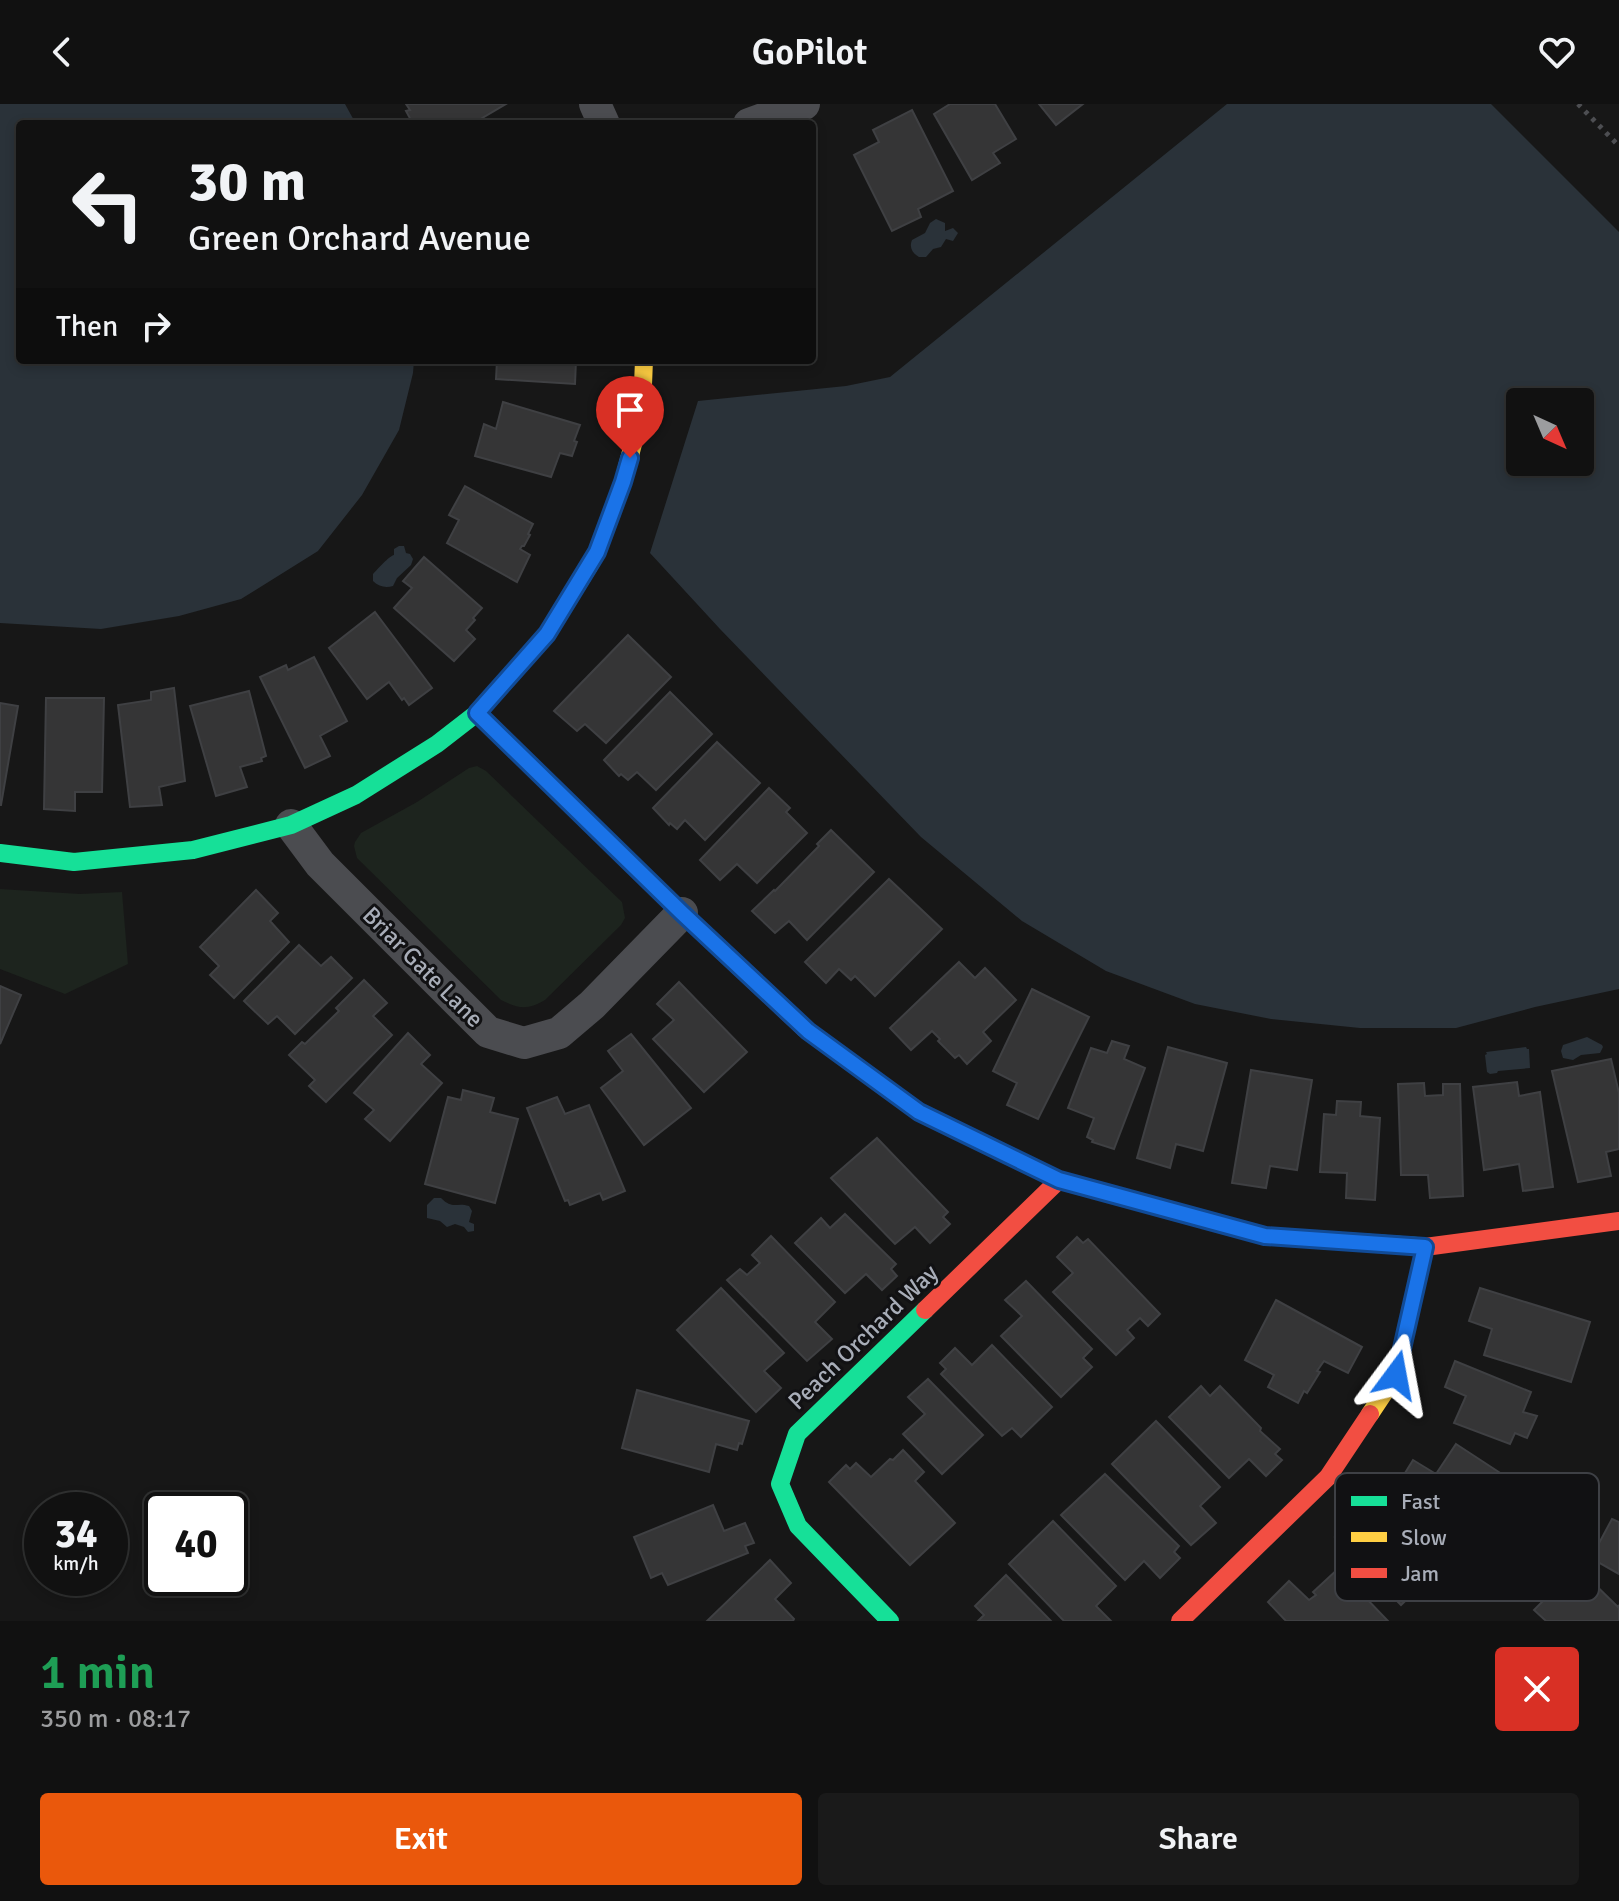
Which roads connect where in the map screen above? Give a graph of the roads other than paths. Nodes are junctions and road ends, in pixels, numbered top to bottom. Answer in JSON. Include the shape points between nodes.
{"nodes":[{"id":1,"x":804,"y":104,"type":"edge"},
{"id":2,"x":760,"y":120,"type":"edge"},
{"id":3,"x":644,"y":364,"type":"edge"},
{"id":4,"x":477,"y":713,"type":"junction"},
{"id":5,"x":291,"y":825,"type":"junction"},
{"id":6,"x":0,"y":853,"type":"edge"},
{"id":7,"x":682,"y":913,"type":"junction"},
{"id":8,"x":1059,"y":1180,"type":"junction"},
{"id":9,"x":1619,"y":1221,"type":"edge"},
{"id":10,"x":1425,"y":1247,"type":"junction"},
{"id":11,"x":890,"y":1621,"type":"edge"},
{"id":12,"x":1180,"y":1621,"type":"edge"}],
"edges":[{"from":1,"to":2,"type":"street"},
{"from":3,"to":4,"type":"street","via":[[642,410],[597,552],[547,634]]},
{"from":4,"to":5,"type":"street","via":[[356,795]]},
{"from":4,"to":7,"type":"street"},
{"from":5,"to":6,"type":"street","via":[[193,850],[74,862]]},
{"from":5,"to":7,"type":"street","name":"Briar Gate Lane","via":[[320,864],[488,1032],[524,1043],[559,1033]]},
{"from":7,"to":8,"type":"street","via":[[808,1031],[919,1112]]},
{"from":8,"to":10,"type":"street","via":[[1265,1236]]},
{"from":8,"to":11,"type":"street","name":"Peach Orchard Way","via":[[797,1434],[780,1484],[798,1526]]},
{"from":9,"to":10,"type":"street"},
{"from":10,"to":12,"type":"street","via":[[1396,1375],[1328,1477]]}]}
